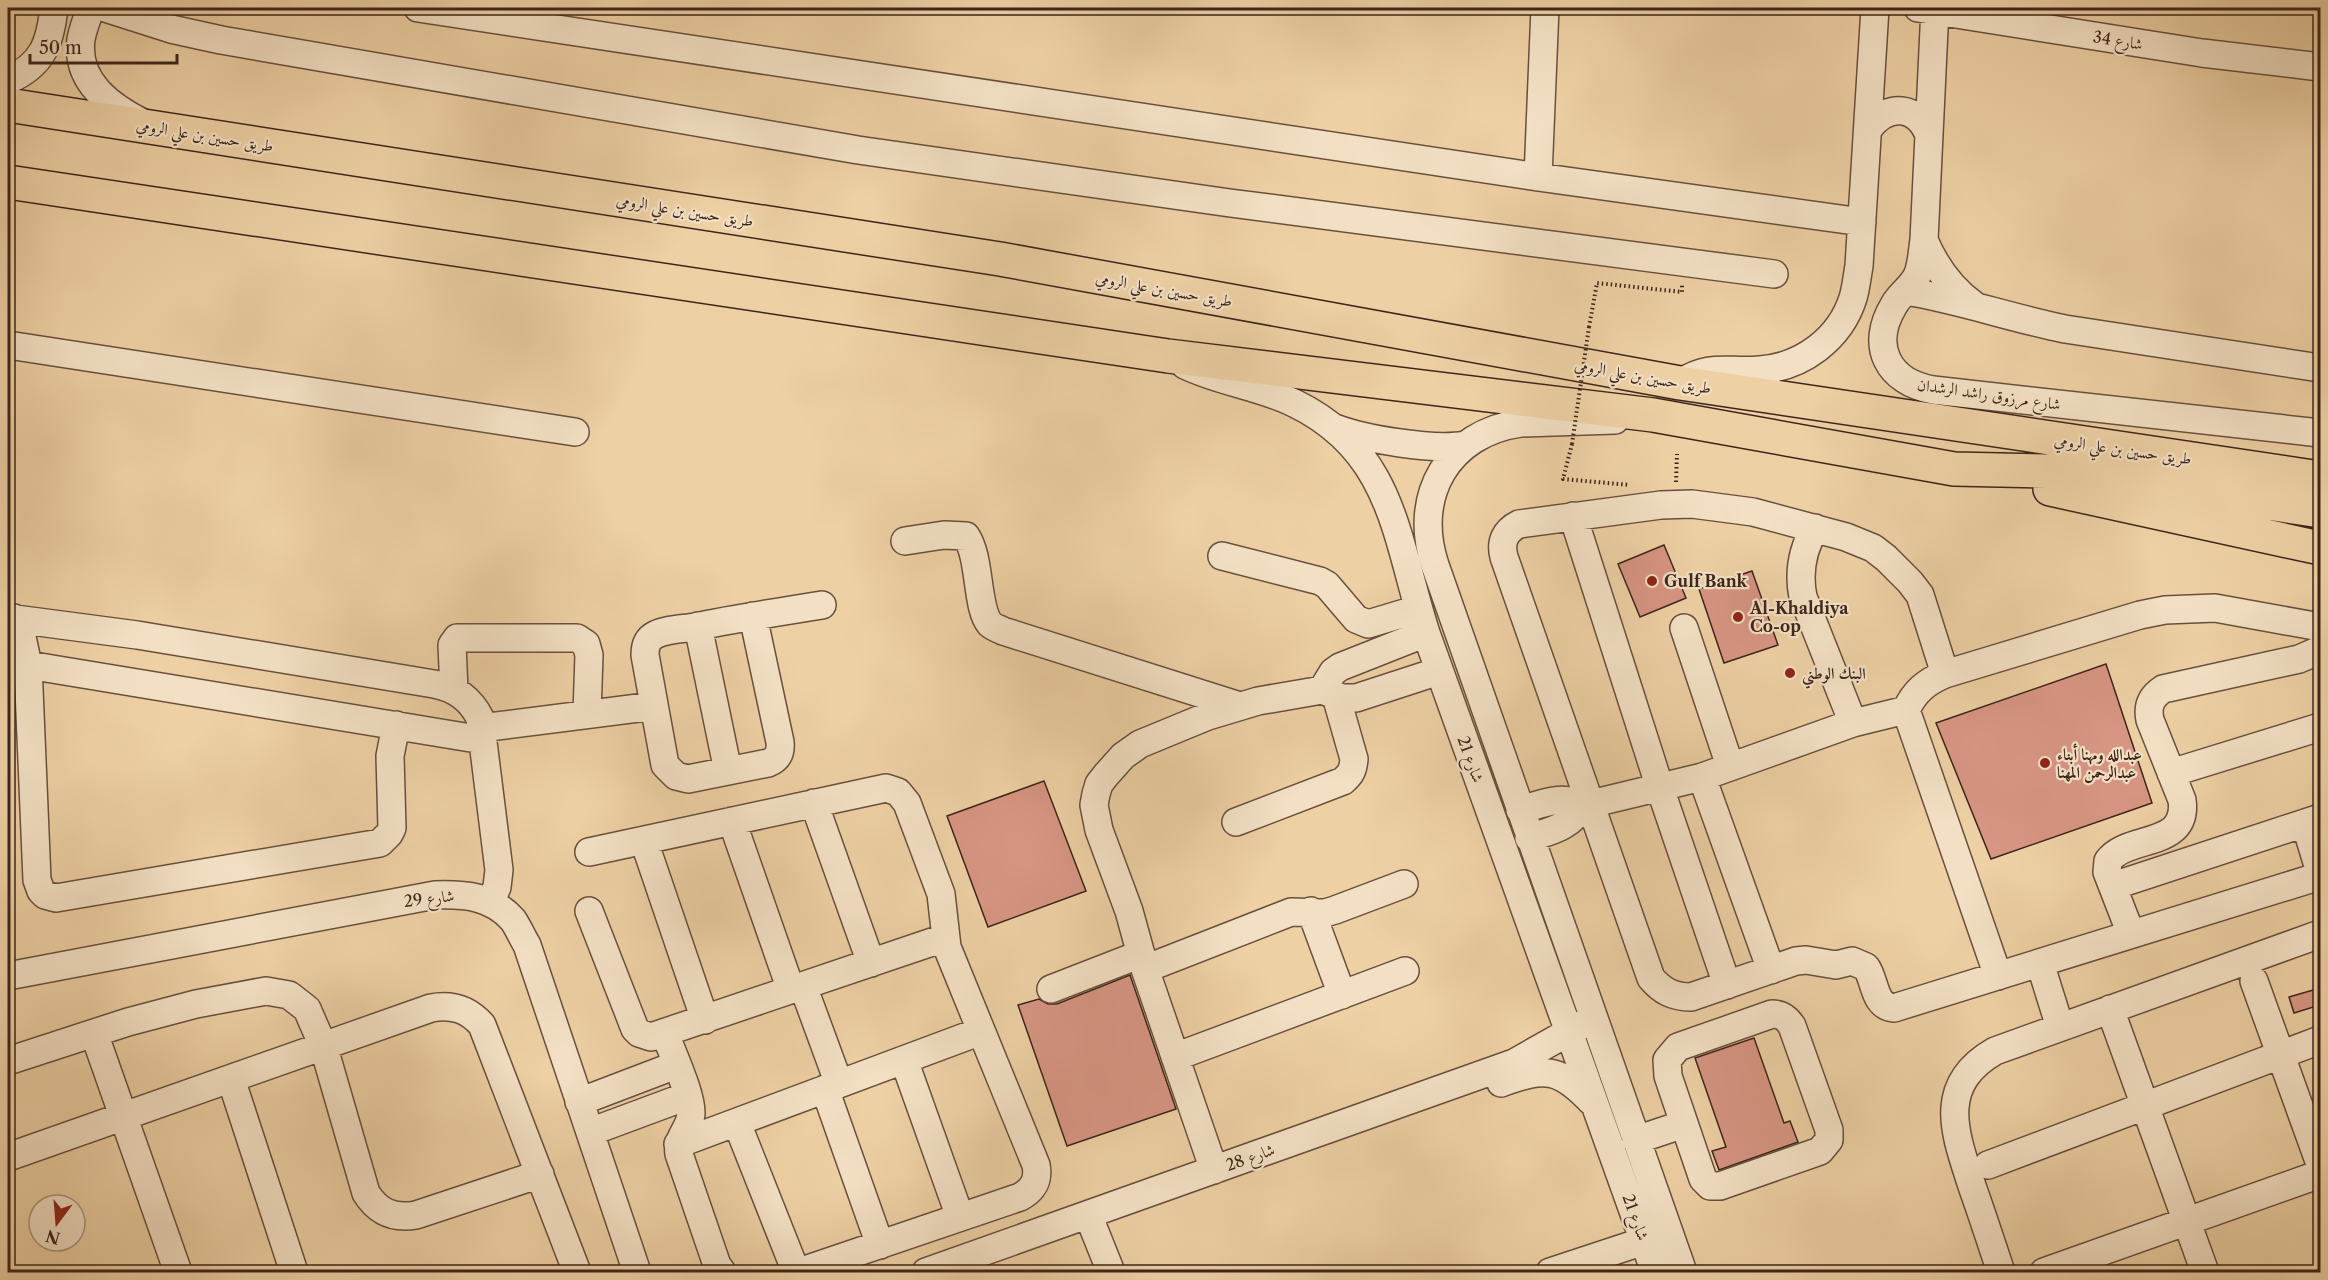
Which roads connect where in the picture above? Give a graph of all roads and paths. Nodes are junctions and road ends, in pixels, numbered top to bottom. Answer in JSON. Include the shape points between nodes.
{"nodes":[{"id":1,"x":54,"y":8,"type":"edge"},
{"id":2,"x":91,"y":8,"type":"edge"},
{"id":3,"x":105,"y":8,"type":"edge"},
{"id":4,"x":418,"y":8,"type":"edge"},
{"id":5,"x":1545,"y":8,"type":"edge"},
{"id":6,"x":1875,"y":8,"type":"edge"},
{"id":7,"x":1929,"y":8,"type":"edge"},
{"id":8,"x":2320,"y":68,"type":"edge"},
{"id":9,"x":8,"y":80,"type":"edge"},
{"id":10,"x":8,"y":105,"type":"edge"},
{"id":11,"x":152,"y":127,"type":"junction"},
{"id":12,"x":1869,"y":128,"type":"junction"},
{"id":13,"x":1929,"y":135,"type":"junction"},
{"id":14,"x":1538,"y":177,"type":"junction"},
{"id":15,"x":8,"y":182,"type":"edge"},
{"id":16,"x":1862,"y":222,"type":"junction"},
{"id":17,"x":1924,"y":240,"type":"junction"},
{"id":18,"x":1859,"y":266,"type":"junction"},
{"id":19,"x":1774,"y":274,"type":"dead end"},
{"id":20,"x":1682,"y":292,"type":"dead end"},
{"id":21,"x":1904,"y":293,"type":"junction"},
{"id":22,"x":1980,"y":309,"type":"junction"},
{"id":23,"x":8,"y":345,"type":"edge"},
{"id":24,"x":1168,"y":356,"type":"junction"},
{"id":25,"x":2320,"y":368,"type":"edge"},
{"id":26,"x":1680,"y":383,"type":"junction"},
{"id":27,"x":1653,"y":416,"type":"junction"},
{"id":28,"x":1334,"y":428,"type":"junction"},
{"id":29,"x":575,"y":432,"type":"dead end"},
{"id":30,"x":2320,"y":433,"type":"edge"},
{"id":31,"x":1465,"y":445,"type":"junction"},
{"id":32,"x":1677,"y":454,"type":"dead end"},
{"id":33,"x":1954,"y":469,"type":"junction"},
{"id":34,"x":2320,"y":475,"type":"edge"},
{"id":35,"x":1639,"y":485,"type":"dead end"},
{"id":36,"x":1676,"y":488,"type":"dead end"},
{"id":37,"x":2320,"y":511,"type":"edge"},
{"id":38,"x":1573,"y":516,"type":"junction"},
{"id":39,"x":1815,"y":528,"type":"junction"},
{"id":40,"x":905,"y":541,"type":"dead end"},
{"id":41,"x":2320,"y":548,"type":"edge"},
{"id":42,"x":1222,"y":556,"type":"dead end"},
{"id":43,"x":1435,"y":565,"type":"junction"},
{"id":44,"x":1409,"y":575,"type":"junction"},
{"id":45,"x":822,"y":605,"type":"dead end"},
{"id":46,"x":753,"y":616,"type":"junction"},
{"id":47,"x":11,"y":618,"type":"edge"},
{"id":48,"x":1422,"y":621,"type":"junction"},
{"id":49,"x":698,"y":626,"type":"junction"},
{"id":50,"x":2320,"y":627,"type":"edge"},
{"id":51,"x":1684,"y":628,"type":"dead end"},
{"id":52,"x":2320,"y":650,"type":"edge"},
{"id":53,"x":28,"y":665,"type":"junction"},
{"id":54,"x":1440,"y":671,"type":"junction"},
{"id":55,"x":1945,"y":674,"type":"junction"},
{"id":56,"x":454,"y":690,"type":"junction"},
{"id":57,"x":1329,"y":693,"type":"junction"},
{"id":58,"x":654,"y":706,"type":"junction"},
{"id":59,"x":1240,"y":706,"type":"junction"},
{"id":60,"x":1906,"y":710,"type":"junction"},
{"id":61,"x":587,"y":714,"type":"junction"},
{"id":62,"x":1853,"y":723,"type":"junction"},
{"id":63,"x":396,"y":725,"type":"junction"},
{"id":64,"x":2320,"y":727,"type":"edge"},
{"id":65,"x":482,"y":734,"type":"junction"},
{"id":66,"x":1730,"y":766,"type":"junction"},
{"id":67,"x":728,"y":771,"type":"junction"},
{"id":68,"x":2171,"y":773,"type":"junction"},
{"id":69,"x":1702,"y":777,"type":"junction"},
{"id":70,"x":1660,"y":788,"type":"junction"},
{"id":71,"x":814,"y":803,"type":"junction"},
{"id":72,"x":1587,"y":805,"type":"junction"},
{"id":73,"x":1520,"y":810,"type":"junction"},
{"id":74,"x":732,"y":821,"type":"junction"},
{"id":75,"x":2313,"y":821,"type":"edge"},
{"id":76,"x":1236,"y":822,"type":"dead end"},
{"id":77,"x":1529,"y":838,"type":"junction"},
{"id":78,"x":644,"y":841,"type":"junction"},
{"id":79,"x":589,"y":852,"type":"dead end"},
{"id":80,"x":2320,"y":874,"type":"edge"},
{"id":81,"x":1404,"y":884,"type":"dead end"},
{"id":82,"x":2113,"y":886,"type":"junction"},
{"id":83,"x":490,"y":903,"type":"junction"},
{"id":84,"x":589,"y":911,"type":"dead end"},
{"id":85,"x":1311,"y":911,"type":"junction"},
{"id":86,"x":2131,"y":934,"type":"junction"},
{"id":87,"x":2320,"y":934,"type":"edge"},
{"id":88,"x":944,"y":938,"type":"junction"},
{"id":89,"x":1143,"y":962,"type":"junction"},
{"id":90,"x":871,"y":963,"type":"junction"},
{"id":91,"x":2040,"y":963,"type":"junction"},
{"id":92,"x":1771,"y":970,"type":"junction"},
{"id":93,"x":1405,"y":971,"type":"dead end"},
{"id":94,"x":8,"y":976,"type":"edge"},
{"id":95,"x":1998,"y":976,"type":"junction"},
{"id":96,"x":2254,"y":981,"type":"dead end"},
{"id":97,"x":1727,"y":985,"type":"junction"},
{"id":98,"x":797,"y":988,"type":"junction"},
{"id":99,"x":1050,"y":989,"type":"dead end"},
{"id":100,"x":1342,"y":995,"type":"junction"},
{"id":101,"x":2110,"y":1009,"type":"junction"},
{"id":102,"x":1593,"y":1018,"type":"junction"},
{"id":103,"x":705,"y":1020,"type":"junction"},
{"id":104,"x":2060,"y":1027,"type":"junction"},
{"id":105,"x":981,"y":1031,"type":"junction"},
{"id":106,"x":1569,"y":1032,"type":"junction"},
{"id":107,"x":94,"y":1033,"type":"junction"},
{"id":108,"x":665,"y":1033,"type":"junction"},
{"id":109,"x":2320,"y":1040,"type":"edge"},
{"id":110,"x":324,"y":1048,"type":"junction"},
{"id":111,"x":2281,"y":1055,"type":"junction"},
{"id":112,"x":1175,"y":1057,"type":"junction"},
{"id":113,"x":904,"y":1060,"type":"junction"},
{"id":114,"x":8,"y":1061,"type":"edge"},
{"id":115,"x":676,"y":1065,"type":"junction"},
{"id":116,"x":231,"y":1079,"type":"junction"},
{"id":117,"x":832,"y":1087,"type":"junction"},
{"id":118,"x":687,"y":1096,"type":"junction"},
{"id":119,"x":579,"y":1102,"type":"junction"},
{"id":120,"x":1596,"y":1107,"type":"junction"},
{"id":121,"x":2146,"y":1107,"type":"junction"},
{"id":122,"x":123,"y":1117,"type":"junction"},
{"id":123,"x":736,"y":1123,"type":"junction"},
{"id":124,"x":1684,"y":1124,"type":"junction"},
{"id":125,"x":590,"y":1132,"type":"junction"},
{"id":126,"x":1636,"y":1140,"type":"junction"},
{"id":127,"x":678,"y":1144,"type":"junction"},
{"id":128,"x":8,"y":1157,"type":"edge"},
{"id":129,"x":2320,"y":1164,"type":"edge"},
{"id":130,"x":1988,"y":1165,"type":"dead end"},
{"id":131,"x":1214,"y":1170,"type":"junction"},
{"id":132,"x":540,"y":1174,"type":"junction"},
{"id":133,"x":2320,"y":1174,"type":"edge"},
{"id":134,"x":960,"y":1217,"type":"junction"},
{"id":135,"x":2187,"y":1222,"type":"junction"},
{"id":136,"x":1093,"y":1227,"type":"junction"},
{"id":137,"x":1644,"y":1241,"type":"junction"},
{"id":138,"x":880,"y":1245,"type":"junction"},
{"id":139,"x":178,"y":1272,"type":"edge"},
{"id":140,"x":294,"y":1272,"type":"edge"},
{"id":141,"x":577,"y":1272,"type":"edge"},
{"id":142,"x":636,"y":1272,"type":"edge"},
{"id":143,"x":722,"y":1272,"type":"edge"},
{"id":144,"x":797,"y":1272,"type":"edge"},
{"id":145,"x":926,"y":1272,"type":"edge"},
{"id":146,"x":966,"y":1272,"type":"edge"},
{"id":147,"x":1111,"y":1272,"type":"edge"},
{"id":148,"x":1550,"y":1272,"type":"edge"},
{"id":149,"x":1655,"y":1272,"type":"edge"},
{"id":150,"x":1683,"y":1272,"type":"edge"},
{"id":151,"x":2001,"y":1272,"type":"edge"},
{"id":152,"x":2044,"y":1272,"type":"edge"},
{"id":153,"x":2205,"y":1272,"type":"edge"}],
"edges":[{"from":1,"to":9,"type":"street","via":[[48,43],[41,56],[31,67]]},
{"from":2,"to":11,"type":"street","via":[[80,50],[87,77],[107,100]]},
{"from":3,"to":19,"type":"street","via":[[205,37],[858,150]]},
{"from":4,"to":14,"type":"street"},
{"from":5,"to":14,"type":"street"},
{"from":6,"to":12,"type":"street"},
{"from":7,"to":8,"type":"street","name":"شارع 34","via":[[2202,53]]},
{"from":7,"to":13,"type":"street","name":"شارع مرزوق راشد الرشدان"},
{"from":10,"to":11,"type":"highway","name":"طريق حسين بن علي الرومي"},
{"from":11,"to":26,"type":"highway","name":"طريق حسين بن علي الرومي","via":[[1000,259]]},
{"from":12,"to":13,"type":"street","via":[[1882,114],[1901,111],[1919,118]]},
{"from":12,"to":16,"type":"street"},
{"from":13,"to":17,"type":"street","name":"شارع مرزوق راشد الرشدان"},
{"from":14,"to":16,"type":"street"},
{"from":15,"to":24,"type":"highway","name":"طريق حسين بن علي الرومي"},
{"from":16,"to":18,"type":"street"},
{"from":17,"to":21,"type":"street","name":"شارع مرزوق راشد الرشدان","via":[[1918,273]]},
{"from":17,"to":22,"type":"street","via":[[1940,272]]},
{"from":18,"to":21,"type":"street","via":[[1868,286],[1877,292]]},
{"from":18,"to":26,"type":"street","via":[[1846,314],[1824,343],[1807,356],[1783,367],[1710,369]]},
{"from":20,"to":35,"type":"path","bridge":true,"via":[[1597,283],[1563,479]]},
{"from":21,"to":22,"type":"street","via":[[1939,297]]},
{"from":21,"to":30,"type":"street","name":"شارع مرزوق راشد الرشدان","via":[[1894,303],[1883,331],[1883,349],[1895,372],[1916,387]]},
{"from":22,"to":25,"type":"street","via":[[2065,329]]},
{"from":23,"to":29,"type":"street"},
{"from":24,"to":27,"type":"highway","name":"طريق حسين بن علي الرومي"},
{"from":24,"to":28,"type":"street","name":"شارع 21","via":[[1209,375],[1293,402]]},
{"from":26,"to":34,"type":"highway","name":"طريق حسين بن علي الرومي"},
{"from":27,"to":31,"type":"street","name":"شارع 21","via":[[1506,425]]},
{"from":27,"to":33,"type":"highway","name":"طريق حسين بن علي الرومي"},
{"from":28,"to":31,"type":"street","via":[[1431,447]]},
{"from":28,"to":44,"type":"street","name":"شارع 21","via":[[1367,463],[1379,484],[1398,529]]},
{"from":31,"to":43,"type":"street","name":"شارع 21","via":[[1444,469],[1428,509],[1428,537]]},
{"from":32,"to":36,"type":"path"},
{"from":33,"to":37,"type":"highway","name":"طريق حسين بن علي الرومي","via":[[2095,476]]},
{"from":33,"to":41,"type":"highway"},
{"from":38,"to":39,"type":"street","via":[[1692,504],[1753,512]]},
{"from":38,"to":70,"type":"street"},
{"from":38,"to":72,"type":"street","via":[[1519,524],[1506,534],[1502,549]]},
{"from":39,"to":55,"type":"street","via":[[1873,549],[1910,582],[1927,611]]},
{"from":39,"to":62,"type":"street","via":[[1804,550],[1802,591]]},
{"from":40,"to":59,"type":"street","via":[[966,536],[972,546],[985,612],[990,623],[1003,631]]},
{"from":42,"to":48,"type":"street","via":[[1320,581],[1356,620],[1368,624]]},
{"from":43,"to":44,"type":"street","via":[[1418,561]]},
{"from":43,"to":73,"type":"street","name":"شارع 21"},
{"from":44,"to":48,"type":"street","name":"شارع 21"},
{"from":45,"to":46,"type":"street"},
{"from":46,"to":49,"type":"street"},
{"from":46,"to":67,"type":"street","via":[[781,747],[768,764]]},
{"from":47,"to":53,"type":"street","via":[[22,637]]},
{"from":47,"to":56,"type":"street","via":[[148,636]]},
{"from":48,"to":54,"type":"street","name":"شارع 21"},
{"from":48,"to":57,"type":"street","via":[[1333,672]]},
{"from":49,"to":58,"type":"street","via":[[658,634],[646,644]]},
{"from":49,"to":67,"type":"street"},
{"from":50,"to":55,"type":"street","via":[[2215,608],[2165,610]]},
{"from":51,"to":66,"type":"street"},
{"from":52,"to":68,"type":"street","via":[[2298,659],[2156,693],[2148,713]]},
{"from":53,"to":63,"type":"street"},
{"from":53,"to":63,"type":"street","via":[[37,880],[41,891],[51,897],[101,892],[380,843],[392,828],[390,756]]},
{"from":54,"to":57,"type":"street","via":[[1356,698]]},
{"from":54,"to":106,"type":"street","name":"شارع 21"},
{"from":55,"to":60,"type":"street","via":[[1919,689]]},
{"from":56,"to":61,"type":"street","via":[[452,645],[457,638],[577,638],[588,649]]},
{"from":56,"to":65,"type":"street","via":[[476,710]]},
{"from":57,"to":59,"type":"street","via":[[1286,695]]},
{"from":57,"to":76,"type":"street","via":[[1354,759],[1350,775]]},
{"from":58,"to":61,"type":"street"},
{"from":58,"to":67,"type":"street","via":[[665,765],[671,773],[688,779]]},
{"from":59,"to":89,"type":"street","via":[[1140,744],[1118,761],[1099,784],[1094,805],[1098,830],[1129,911]]},
{"from":60,"to":62,"type":"street"},
{"from":60,"to":95,"type":"street"},
{"from":61,"to":65,"type":"street"},
{"from":62,"to":66,"type":"street"},
{"from":63,"to":65,"type":"street"},
{"from":64,"to":68,"type":"street"},
{"from":65,"to":83,"type":"street","via":[[499,870]]},
{"from":66,"to":69,"type":"street"},
{"from":68,"to":82,"type":"street","via":[[2182,800],[2180,820],[2165,834],[2111,856],[2107,866]]},
{"from":69,"to":70,"type":"street"},
{"from":69,"to":92,"type":"street"},
{"from":70,"to":72,"type":"street"},
{"from":70,"to":97,"type":"street"},
{"from":71,"to":74,"type":"street"},
{"from":71,"to":88,"type":"street","via":[[886,788],[904,797],[941,894]]},
{"from":71,"to":90,"type":"street"},
{"from":72,"to":73,"type":"street","via":[[1557,800]]},
{"from":72,"to":77,"type":"street","via":[[1563,826]]},
{"from":72,"to":97,"type":"street","via":[[1651,978],[1679,997]]},
{"from":73,"to":77,"type":"street","name":"شارع 21"},
{"from":74,"to":78,"type":"street"},
{"from":74,"to":98,"type":"street"},
{"from":75,"to":80,"type":"street"},
{"from":75,"to":82,"type":"street"},
{"from":77,"to":102,"type":"street","name":"شارع 21"},
{"from":78,"to":79,"type":"street"},
{"from":78,"to":103,"type":"street"},
{"from":80,"to":86,"type":"street"},
{"from":81,"to":85,"type":"street","via":[[1325,913]]},
{"from":82,"to":86,"type":"street"},
{"from":83,"to":94,"type":"street","name":"شارع 29","via":[[464,894],[435,895]]},
{"from":83,"to":119,"type":"street","name":"شارع 29","via":[[513,920],[527,945]]},
{"from":84,"to":108,"type":"street","via":[[635,1029],[651,1037]]},
{"from":85,"to":89,"type":"street","via":[[1291,912]]},
{"from":85,"to":100,"type":"street"},
{"from":86,"to":91,"type":"street"},
{"from":87,"to":101,"type":"street"},
{"from":88,"to":90,"type":"street"},
{"from":88,"to":105,"type":"street"},
{"from":89,"to":99,"type":"street"},
{"from":89,"to":112,"type":"street"},
{"from":90,"to":98,"type":"street"},
{"from":91,"to":95,"type":"street"},
{"from":91,"to":104,"type":"street"},
{"from":92,"to":95,"type":"street","via":[[1806,960],[1836,965],[1857,962],[1869,971],[1880,1002],[1889,1008]]},
{"from":92,"to":97,"type":"street"},
{"from":93,"to":100,"type":"street"},
{"from":96,"to":111,"type":"street"},
{"from":98,"to":103,"type":"street"},
{"from":98,"to":117,"type":"street"},
{"from":100,"to":112,"type":"street"},
{"from":101,"to":104,"type":"street"},
{"from":101,"to":121,"type":"street"},
{"from":102,"to":106,"type":"street","name":"شارع 28"},
{"from":102,"to":126,"type":"street","name":"شارع 21"},
{"from":103,"to":108,"type":"street"},
{"from":104,"to":151,"type":"street","via":[[1984,1058],[1964,1078],[1954,1105],[1959,1146]]},
{"from":105,"to":113,"type":"street"},
{"from":105,"to":134,"type":"street","via":[[1036,1165],[1037,1178],[1034,1186],[1020,1197]]},
{"from":106,"to":120,"type":"street","name":"شارع 21"},
{"from":106,"to":131,"type":"street","name":"شارع 28","via":[[1514,1063]]},
{"from":107,"to":110,"type":"street","via":[[196,1004],[266,991],[289,995],[307,1009]]},
{"from":107,"to":114,"type":"street"},
{"from":107,"to":122,"type":"street"},
{"from":108,"to":115,"type":"street"},
{"from":109,"to":111,"type":"street"},
{"from":110,"to":116,"type":"street"},
{"from":110,"to":132,"type":"street","via":[[431,1008],[450,1006],[468,1012],[482,1025]]},
{"from":110,"to":132,"type":"street","via":[[366,1193],[381,1211],[404,1217],[416,1215]]},
{"from":111,"to":121,"type":"street"},
{"from":111,"to":129,"type":"street"},
{"from":112,"to":131,"type":"street"},
{"from":113,"to":117,"type":"street"},
{"from":113,"to":134,"type":"street"},
{"from":115,"to":118,"type":"street"},
{"from":115,"to":119,"type":"street"},
{"from":116,"to":122,"type":"street"},
{"from":116,"to":140,"type":"street"},
{"from":117,"to":123,"type":"street"},
{"from":117,"to":138,"type":"street"},
{"from":118,"to":125,"type":"street"},
{"from":118,"to":127,"type":"street","via":[[690,1119]]},
{"from":119,"to":125,"type":"street","name":"شارع 29"},
{"from":120,"to":136,"type":"street","name":"شارع 28","via":[[1566,1078],[1533,1073]]},
{"from":120,"to":137,"type":"street","name":"شارع 21"},
{"from":121,"to":130,"type":"street"},
{"from":121,"to":135,"type":"street"},
{"from":122,"to":128,"type":"street"},
{"from":122,"to":139,"type":"street"},
{"from":123,"to":127,"type":"street"},
{"from":123,"to":144,"type":"street"},
{"from":124,"to":124,"type":"street","via":[[1703,1179],[1715,1187],[1826,1146],[1828,1130],[1789,1020],[1779,1014],[1762,1017],[1678,1047],[1671,1053],[1666,1068]]},
{"from":124,"to":126,"type":"street"},
{"from":125,"to":142,"type":"street","name":"شارع 29"},
{"from":126,"to":150,"type":"street","name":"شارع 21"},
{"from":127,"to":143,"type":"street"},
{"from":131,"to":145,"type":"street","name":"شارع 28"},
{"from":132,"to":141,"type":"street"},
{"from":133,"to":135,"type":"street"},
{"from":134,"to":138,"type":"street"},
{"from":135,"to":152,"type":"street"},
{"from":135,"to":153,"type":"street"},
{"from":136,"to":146,"type":"street","name":"شارع 28"},
{"from":136,"to":147,"type":"street"},
{"from":137,"to":148,"type":"street"},
{"from":137,"to":149,"type":"street","name":"شارع 21"},
{"from":138,"to":144,"type":"street"}]}
